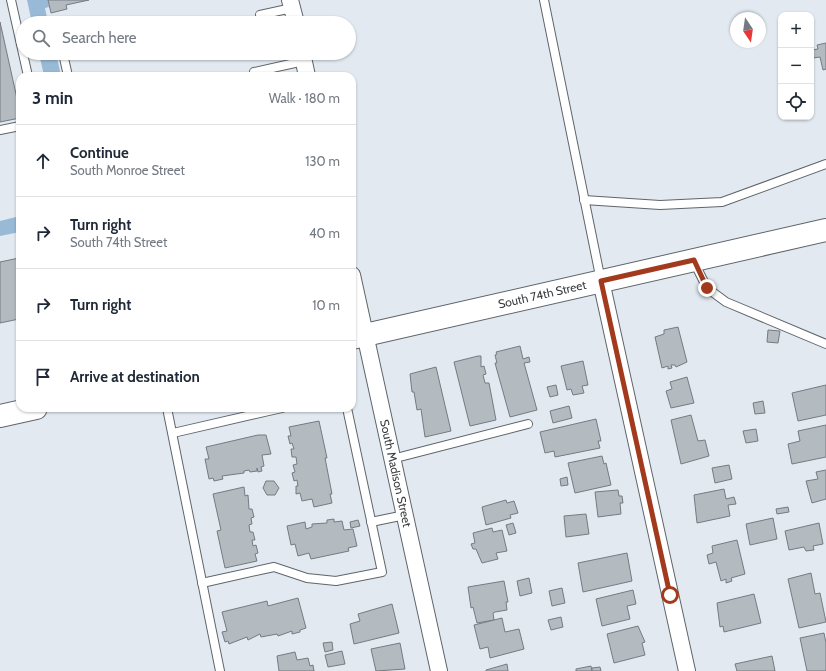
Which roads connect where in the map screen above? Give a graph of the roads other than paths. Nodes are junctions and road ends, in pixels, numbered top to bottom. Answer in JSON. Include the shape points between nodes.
{"nodes":[{"id":1,"x":11,"y":0,"type":"edge"},
{"id":2,"x":544,"y":0,"type":"edge"},
{"id":3,"x":293,"y":10,"type":"edge"},
{"id":4,"x":260,"y":15,"type":"dead end"},
{"id":5,"x":16,"y":22,"type":"edge"},
{"id":6,"x":24,"y":60,"type":"edge"},
{"id":7,"x":64,"y":60,"type":"edge"},
{"id":8,"x":305,"y":63,"type":"edge"},
{"id":9,"x":27,"y":72,"type":"edge"},
{"id":10,"x":67,"y":72,"type":"edge"},
{"id":11,"x":254,"y":72,"type":"dead end"},
{"id":12,"x":16,"y":127,"type":"edge"},
{"id":13,"x":0,"y":130,"type":"edge"},
{"id":14,"x":826,"y":164,"type":"edge"},
{"id":15,"x":584,"y":200,"type":"junction"},
{"id":16,"x":826,"y":230,"type":"edge"},
{"id":17,"x":694,"y":260,"type":"junction"},
{"id":18,"x":601,"y":281,"type":"junction"},
{"id":19,"x":356,"y":310,"type":"edge"},
{"id":20,"x":359,"y":336,"type":"edge"},
{"id":21,"x":826,"y":344,"type":"edge"},
{"id":22,"x":18,"y":412,"type":"edge"},
{"id":23,"x":168,"y":412,"type":"edge"},
{"id":24,"x":265,"y":412,"type":"edge"},
{"id":25,"x":348,"y":412,"type":"edge"},
{"id":26,"x":0,"y":416,"type":"edge"},
{"id":27,"x":528,"y":424,"type":"dead end"},
{"id":28,"x":173,"y":433,"type":"junction"},
{"id":29,"x":392,"y":459,"type":"junction"},
{"id":30,"x":405,"y":515,"type":"junction"},
{"id":31,"x":372,"y":522,"type":"junction"},
{"id":32,"x":202,"y":583,"type":"junction"},
{"id":33,"x":220,"y":671,"type":"edge"},
{"id":34,"x":439,"y":671,"type":"edge"},
{"id":35,"x":687,"y":671,"type":"edge"}],
"edges":[{"from":1,"to":5,"type":"lane"},
{"from":2,"to":15,"type":"lane"},
{"from":3,"to":4,"type":"lane"},
{"from":6,"to":9,"type":"lane"},
{"from":7,"to":10,"type":"lane"},
{"from":8,"to":11,"type":"lane"},
{"from":12,"to":13,"type":"lane"},
{"from":14,"to":15,"type":"lane","via":[[722,202],[660,205]]},
{"from":15,"to":18,"type":"lane"},
{"from":16,"to":17,"type":"main road","name":"South 74th Street"},
{"from":17,"to":18,"type":"main road","name":"South 74th Street"},
{"from":17,"to":21,"type":"lane","via":[[707,288],[726,302]]},
{"from":18,"to":20,"type":"main road","name":"South 74th Street"},
{"from":18,"to":35,"type":"street"},
{"from":19,"to":20,"type":"street","name":"South Madison Street"},
{"from":20,"to":29,"type":"street","name":"South Madison Street"},
{"from":22,"to":26,"type":"main road"},
{"from":23,"to":28,"type":"lane"},
{"from":24,"to":28,"type":"lane"},
{"from":25,"to":31,"type":"lane"},
{"from":27,"to":29,"type":"lane"},
{"from":28,"to":32,"type":"lane"},
{"from":29,"to":30,"type":"street","name":"South Madison Street"},
{"from":30,"to":31,"type":"lane"},
{"from":30,"to":34,"type":"street","name":"South Madison Street"},
{"from":31,"to":32,"type":"lane","via":[[382,572],[336,581],[307,578],[274,567]]},
{"from":32,"to":33,"type":"lane"}]}
